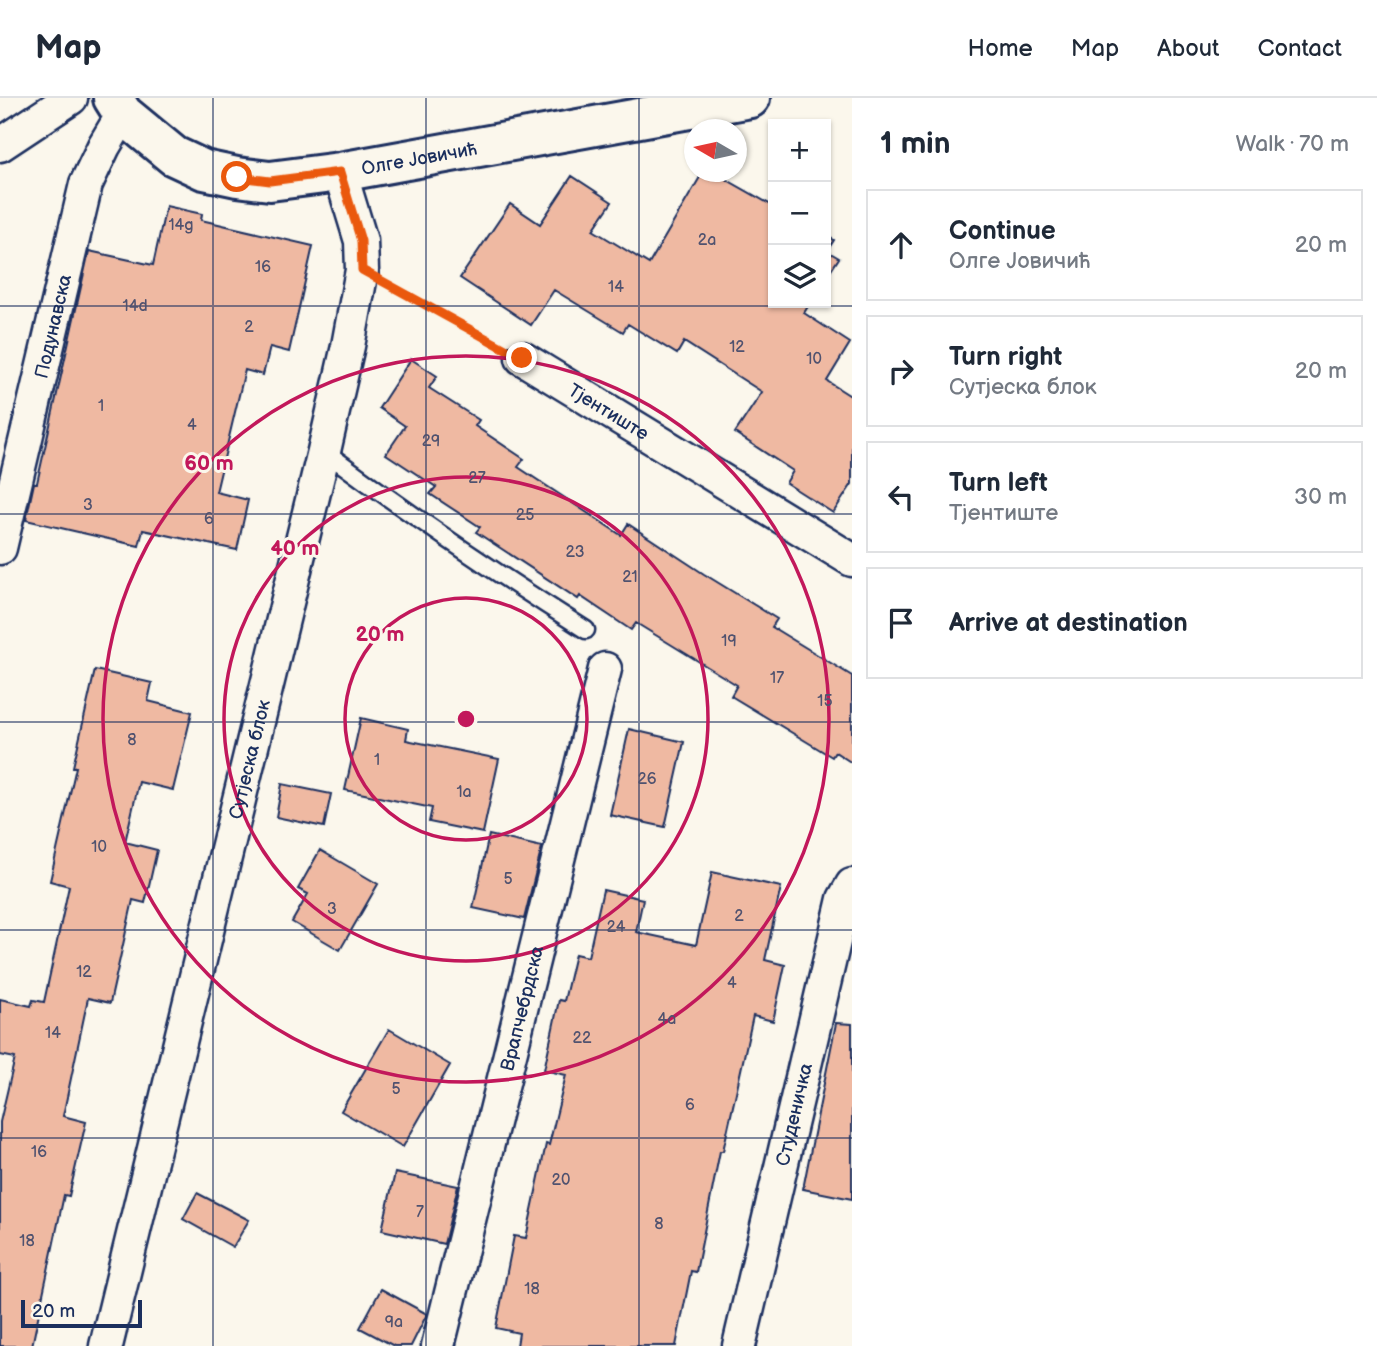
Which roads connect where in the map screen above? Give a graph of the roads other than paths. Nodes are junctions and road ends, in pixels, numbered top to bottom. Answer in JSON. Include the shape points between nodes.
{"nodes":[{"id":1,"x":71,"y":98,"type":"edge"},
{"id":2,"x":750,"y":98,"type":"edge"},
{"id":3,"x":118,"y":106,"type":"edge"},
{"id":4,"x":0,"y":145,"type":"edge"},
{"id":5,"x":340,"y":172,"type":"junction"},
{"id":6,"x":522,"y":358,"type":"road end"},
{"id":7,"x":324,"y":450,"type":"junction"},
{"id":8,"x":0,"y":548,"type":"edge"},
{"id":9,"x":852,"y":560,"type":"edge"},
{"id":10,"x":586,"y":630,"type":"dead end"},
{"id":11,"x":606,"y":669,"type":"dead end"},
{"id":12,"x":852,"y":885,"type":"edge"},
{"id":13,"x":106,"y":1346,"type":"edge"},
{"id":14,"x":438,"y":1346,"type":"edge"},
{"id":15,"x":739,"y":1346,"type":"edge"}],
"edges":[{"from":1,"to":4,"type":"street"},
{"from":2,"to":5,"type":"street","name":"Олге Јовичић"},
{"from":3,"to":5,"type":"street","name":"Олге Јовичић","via":[[174,156],[204,170],[270,181]]},
{"from":3,"to":8,"type":"street","name":"Подунавска","via":[[86,184]]},
{"from":5,"to":7,"type":"street","name":"Сутјеска блок","via":[[361,241],[362,270]]},
{"from":6,"to":9,"type":"street","name":"Тјентиште"},
{"from":7,"to":10,"type":"lane","via":[[410,514]]},
{"from":7,"to":13,"type":"street","name":"Сутјеска блок"},
{"from":11,"to":14,"type":"street","name":"Врапчебрдска"},
{"from":12,"to":15,"type":"street","name":"Студеничка","via":[[844,899]]}]}
